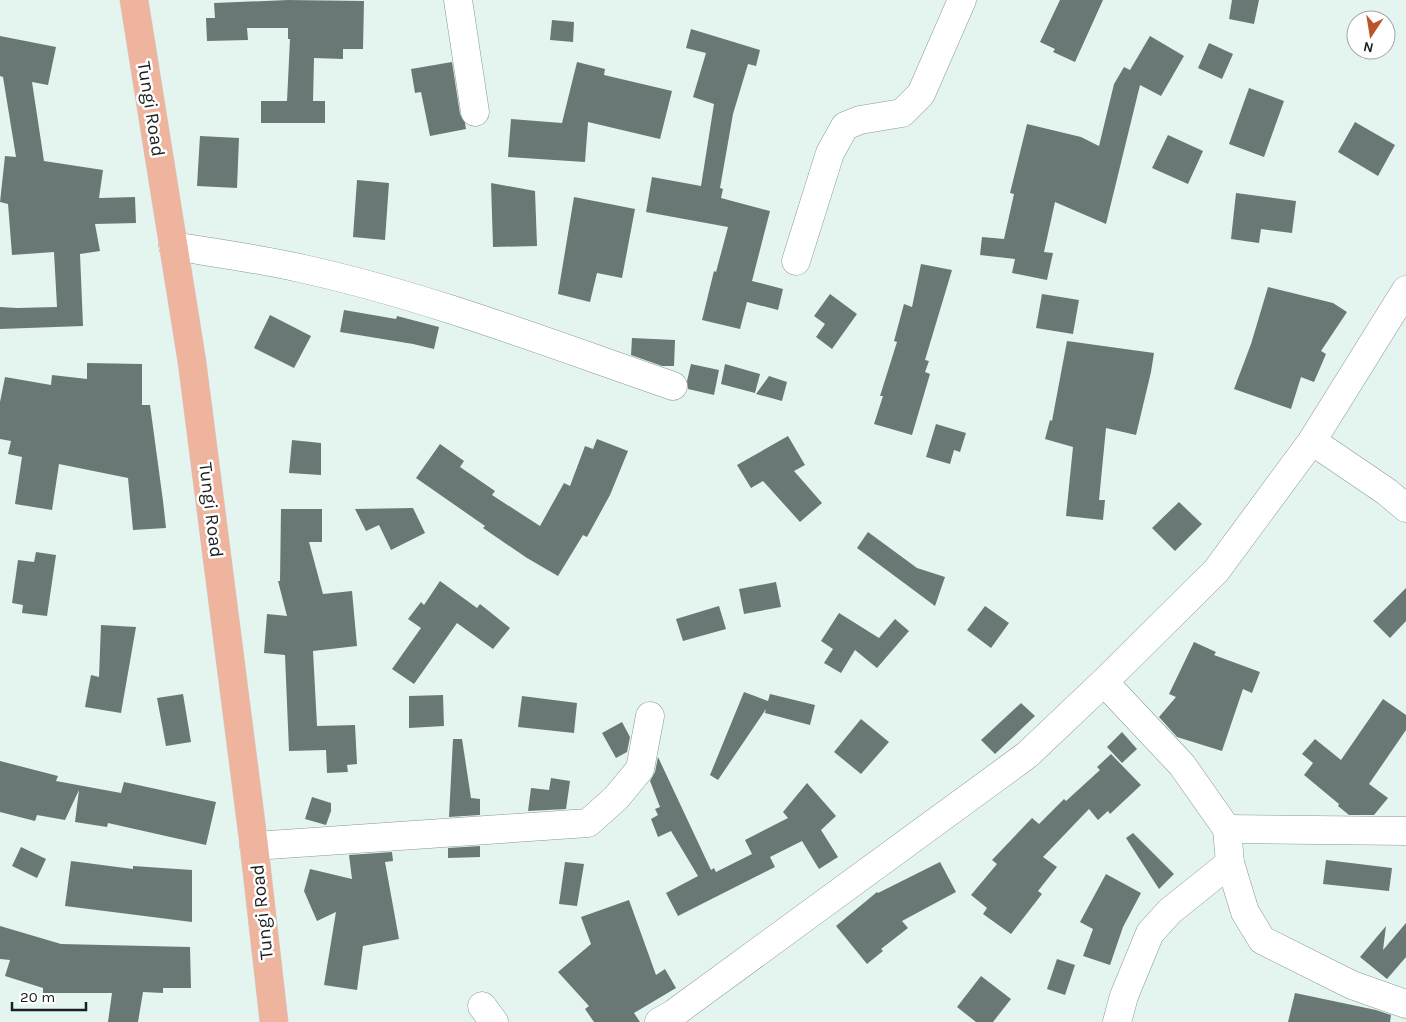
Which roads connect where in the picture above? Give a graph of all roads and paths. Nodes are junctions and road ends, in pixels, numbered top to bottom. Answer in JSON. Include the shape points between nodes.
{"nodes":[{"id":1,"x":134,"y":0,"type":"edge"},
{"id":2,"x":458,"y":0,"type":"edge"},
{"id":3,"x":962,"y":0,"type":"edge"},
{"id":4,"x":475,"y":112,"type":"dead end"},
{"id":5,"x":173,"y":246,"type":"junction"},
{"id":6,"x":796,"y":261,"type":"dead end"},
{"id":7,"x":1406,"y":290,"type":"edge"},
{"id":8,"x":673,"y":386,"type":"dead end"},
{"id":9,"x":1312,"y":440,"type":"junction"},
{"id":10,"x":1406,"y":508,"type":"edge"},
{"id":11,"x":1104,"y":682,"type":"junction"},
{"id":12,"x":650,"y":716,"type":"dead end"},
{"id":13,"x":1227,"y":829,"type":"junction"},
{"id":14,"x":1406,"y":831,"type":"edge"},
{"id":15,"x":254,"y":846,"type":"junction"},
{"id":16,"x":1230,"y":862,"type":"junction"},
{"id":17,"x":1406,"y":1004,"type":"edge"},
{"id":18,"x":274,"y":1022,"type":"edge"},
{"id":19,"x":659,"y":1022,"type":"edge"},
{"id":20,"x":1116,"y":1022,"type":"edge"}],
"edges":[{"from":1,"to":5,"type":"main road","name":"Tungi Road"},
{"from":2,"to":4,"type":"street"},
{"from":3,"to":6,"type":"street","via":[[921,94],[902,113],[860,120],[846,126],[838,138],[830,153]]},
{"from":5,"to":8,"type":"street","via":[[302,268],[348,280],[467,314]]},
{"from":5,"to":15,"type":"main road","name":"Tungi Road","via":[[192,362]]},
{"from":7,"to":9,"type":"street"},
{"from":9,"to":10,"type":"street"},
{"from":9,"to":11,"type":"street","via":[[1216,570]]},
{"from":11,"to":13,"type":"street","via":[[1182,765]]},
{"from":11,"to":19,"type":"street","via":[[1027,755]]},
{"from":12,"to":15,"type":"street","via":[[640,769],[616,798],[588,823]]},
{"from":13,"to":14,"type":"street"},
{"from":13,"to":16,"type":"street"},
{"from":15,"to":18,"type":"main road","name":"Tungi Road"},
{"from":16,"to":17,"type":"street","via":[[1245,912],[1262,940],[1352,985]]},
{"from":16,"to":20,"type":"street","via":[[1170,911],[1150,933]]}]}
